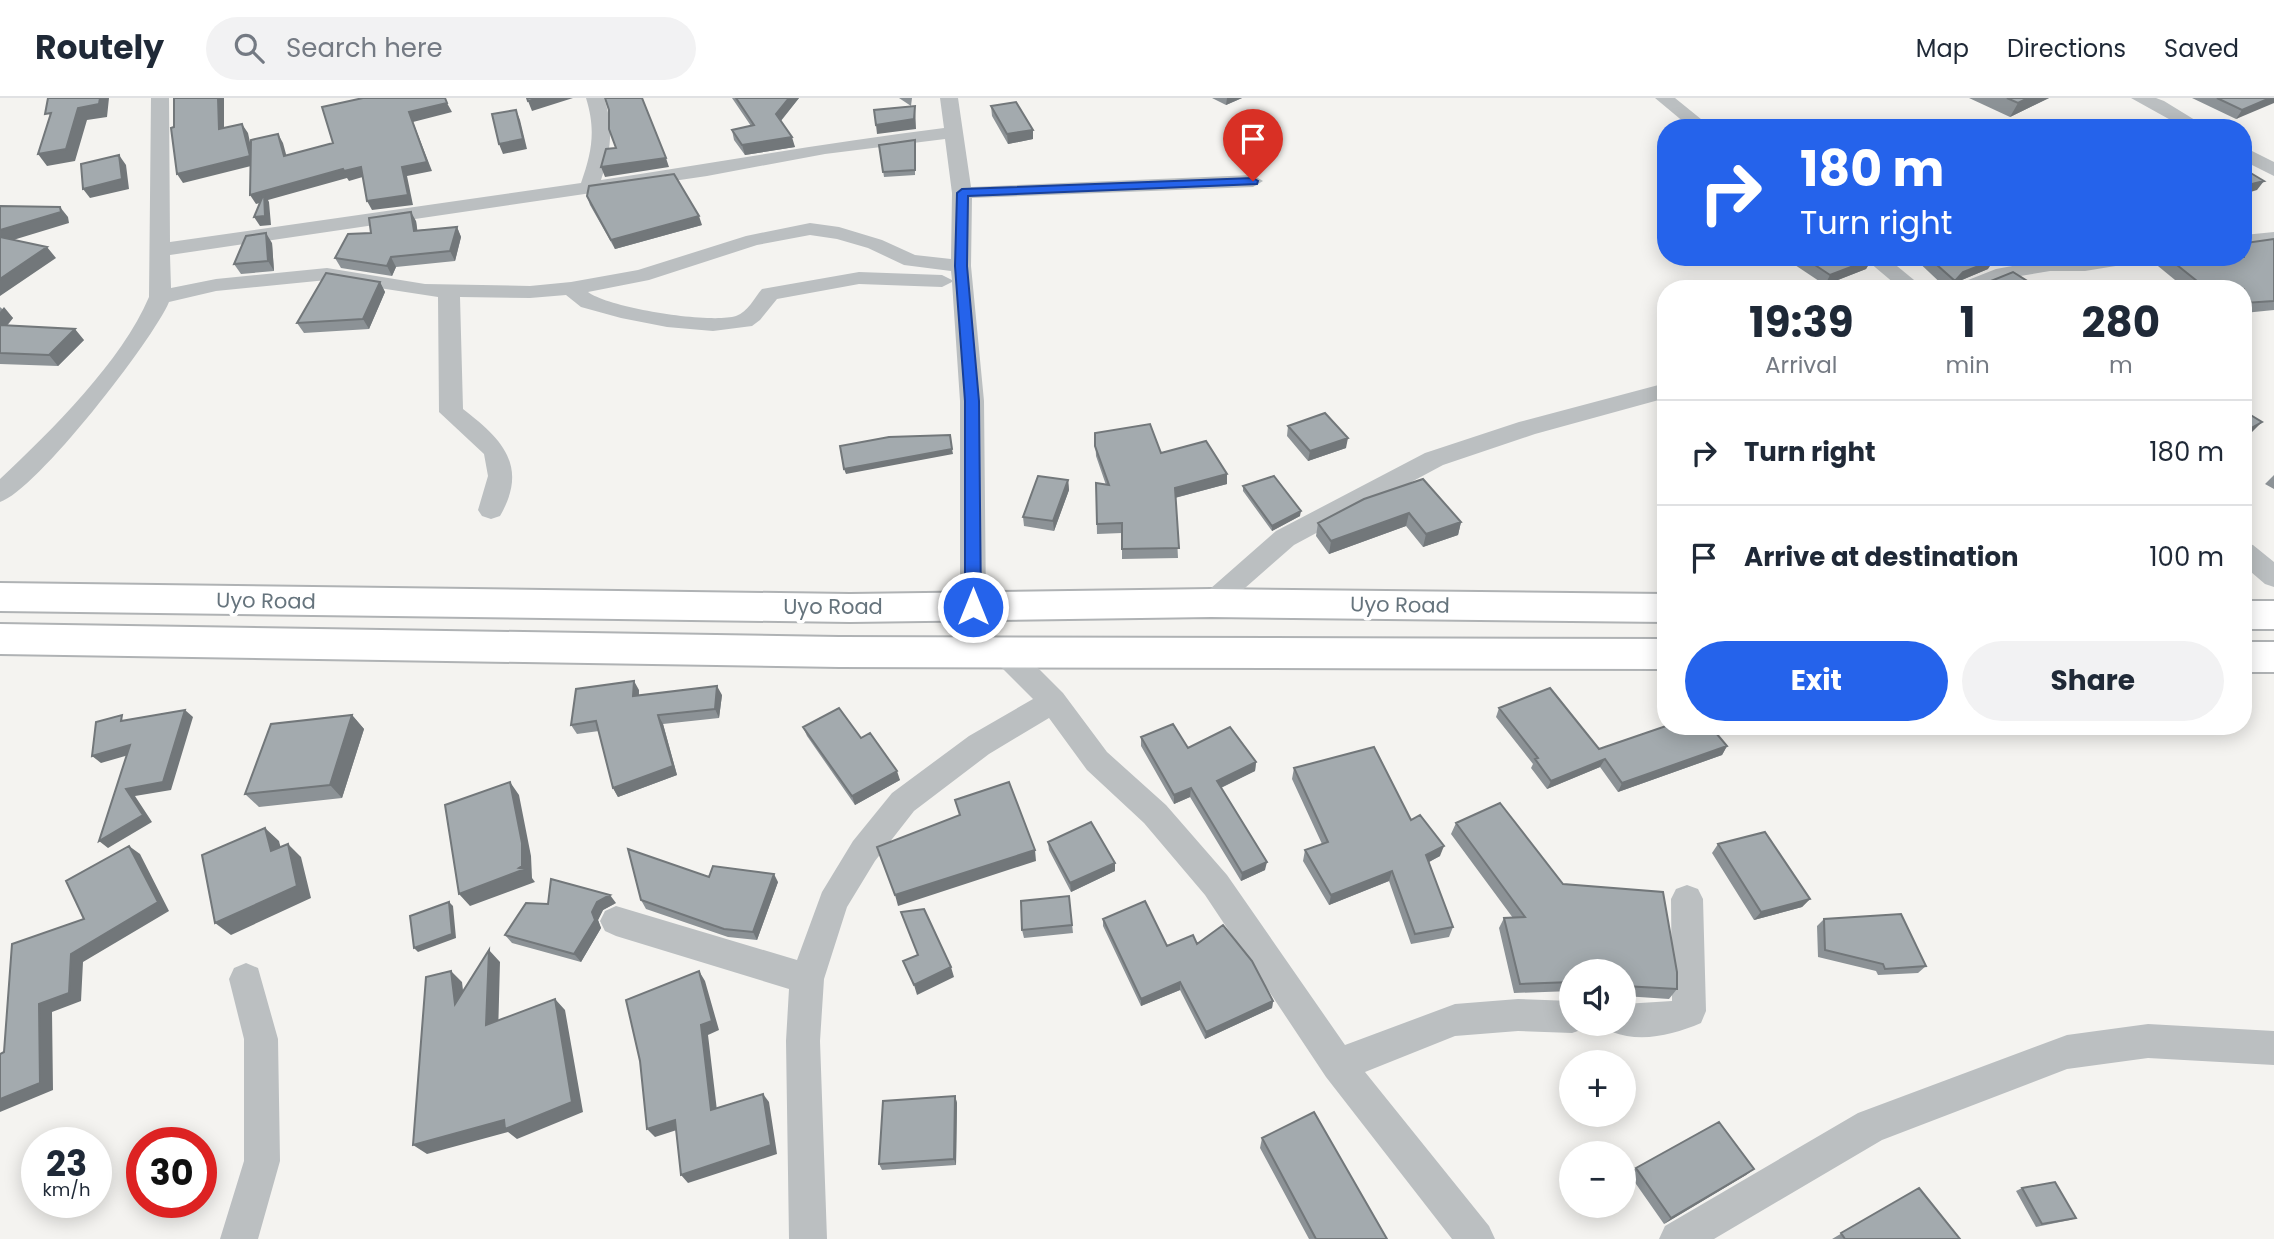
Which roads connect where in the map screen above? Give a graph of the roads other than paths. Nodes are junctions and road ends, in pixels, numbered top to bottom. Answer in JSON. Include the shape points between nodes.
{"nodes":[{"id":1,"x":160,"y":98,"type":"edge"},
{"id":2,"x":595,"y":98,"type":"edge"},
{"id":3,"x":949,"y":98,"type":"edge"},
{"id":4,"x":1664,"y":98,"type":"edge"},
{"id":5,"x":2144,"y":99,"type":"edge"},
{"id":6,"x":1691,"y":119,"type":"edge"},
{"id":7,"x":2182,"y":119,"type":"edge"},
{"id":8,"x":955,"y":132,"type":"junction"},
{"id":9,"x":2252,"y":158,"type":"edge"},
{"id":10,"x":2274,"y":170,"type":"edge"},
{"id":11,"x":1253,"y":181,"type":"dead end"},
{"id":12,"x":589,"y":187,"type":"junction"},
{"id":13,"x":962,"y":193,"type":"junction"},
{"id":14,"x":2274,"y":238,"type":"edge"},
{"id":15,"x":2252,"y":240,"type":"edge"},
{"id":16,"x":159,"y":250,"type":"junction"},
{"id":17,"x":1885,"y":266,"type":"edge"},
{"id":18,"x":2044,"y":266,"type":"edge"},
{"id":19,"x":961,"y":274,"type":"junction"},
{"id":20,"x":1903,"y":280,"type":"edge"},
{"id":21,"x":1987,"y":280,"type":"edge"},
{"id":22,"x":572,"y":288,"type":"junction"},
{"id":23,"x":449,"y":291,"type":"junction"},
{"id":24,"x":160,"y":297,"type":"junction"},
{"id":25,"x":1657,"y":392,"type":"edge"},
{"id":26,"x":0,"y":493,"type":"edge"},
{"id":27,"x":491,"y":510,"type":"dead end"},
{"id":28,"x":2252,"y":559,"type":"edge"},
{"id":29,"x":2274,"y":577,"type":"edge"},
{"id":30,"x":0,"y":597,"type":"edge"},
{"id":31,"x":1211,"y":603,"type":"junction"},
{"id":32,"x":973,"y":607,"type":"junction"},
{"id":33,"x":1657,"y":608,"type":"edge"},
{"id":34,"x":2252,"y":615,"type":"edge"},
{"id":35,"x":2274,"y":615,"type":"edge"},
{"id":36,"x":0,"y":639,"type":"edge"},
{"id":37,"x":1004,"y":652,"type":"junction"},
{"id":38,"x":1657,"y":653,"type":"edge"},
{"id":39,"x":2252,"y":657,"type":"edge"},
{"id":40,"x":2274,"y":657,"type":"edge"},
{"id":41,"x":1053,"y":701,"type":"junction"},
{"id":42,"x":1687,"y":899,"type":"dead end"},
{"id":43,"x":616,"y":920,"type":"dead end"},
{"id":44,"x":246,"y":979,"type":"dead end"},
{"id":45,"x":807,"y":979,"type":"junction"},
{"id":46,"x":1559,"y":1017,"type":"edge"},
{"id":47,"x":1636,"y":1021,"type":"edge"},
{"id":48,"x":2274,"y":1048,"type":"edge"},
{"id":49,"x":1338,"y":1065,"type":"junction"},
{"id":50,"x":239,"y":1239,"type":"edge"},
{"id":51,"x":808,"y":1239,"type":"edge"},
{"id":52,"x":1476,"y":1239,"type":"edge"},
{"id":53,"x":1678,"y":1239,"type":"edge"}],
"edges":[{"from":1,"to":16,"type":"street"},
{"from":2,"to":12,"type":"street","via":[[605,141]]},
{"from":3,"to":8,"type":"street"},
{"from":4,"to":6,"type":"street"},
{"from":5,"to":7,"type":"street"},
{"from":8,"to":12,"type":"street"},
{"from":8,"to":13,"type":"street"},
{"from":9,"to":10,"type":"street"},
{"from":11,"to":13,"type":"street"},
{"from":12,"to":16,"type":"street"},
{"from":13,"to":19,"type":"street"},
{"from":14,"to":15,"type":"street"},
{"from":16,"to":24,"type":"street"},
{"from":17,"to":20,"type":"street"},
{"from":18,"to":21,"type":"street"},
{"from":19,"to":22,"type":"street","via":[[911,261],[839,233],[810,229],[753,240],[642,276]]},
{"from":19,"to":22,"type":"street","via":[[873,277],[770,295],[760,310],[744,321],[725,325],[695,324],[587,302]]},
{"from":19,"to":32,"type":"street","via":[[972,401]]},
{"from":22,"to":23,"type":"street"},
{"from":23,"to":24,"type":"street","via":[[327,274],[216,285]]},
{"from":23,"to":27,"type":"street","via":[[451,412],[486,439],[501,463],[501,485]]},
{"from":24,"to":26,"type":"street","via":[[141,337]]},
{"from":25,"to":31,"type":"street","via":[[1434,459],[1285,538]]},
{"from":28,"to":29,"type":"street"},
{"from":30,"to":32,"type":"highway","name":"Uyo Road"},
{"from":31,"to":32,"type":"highway","name":"Uyo Road"},
{"from":31,"to":33,"type":"highway","name":"Uyo Road"},
{"from":34,"to":35,"type":"highway"},
{"from":36,"to":37,"type":"highway","name":"Uyo Road"},
{"from":37,"to":38,"type":"highway","name":"Uyo Road"},
{"from":37,"to":41,"type":"street"},
{"from":39,"to":40,"type":"highway"},
{"from":41,"to":45,"type":"street","via":[[979,745],[903,802],[863,851],[833,902]]},
{"from":41,"to":49,"type":"street","via":[[1097,761],[1155,814],[1216,885]]},
{"from":42,"to":47,"type":"street","via":[[1689,1011],[1653,1022]]},
{"from":43,"to":45,"type":"street"},
{"from":44,"to":50,"type":"street","via":[[261,1040],[262,1161]]},
{"from":45,"to":51,"type":"street","via":[[803,1041]]},
{"from":46,"to":49,"type":"street","via":[[1455,1020]]},
{"from":48,"to":53,"type":"street","via":[[2148,1041],[2067,1052],[1871,1126]]},
{"from":49,"to":52,"type":"street"}]}
